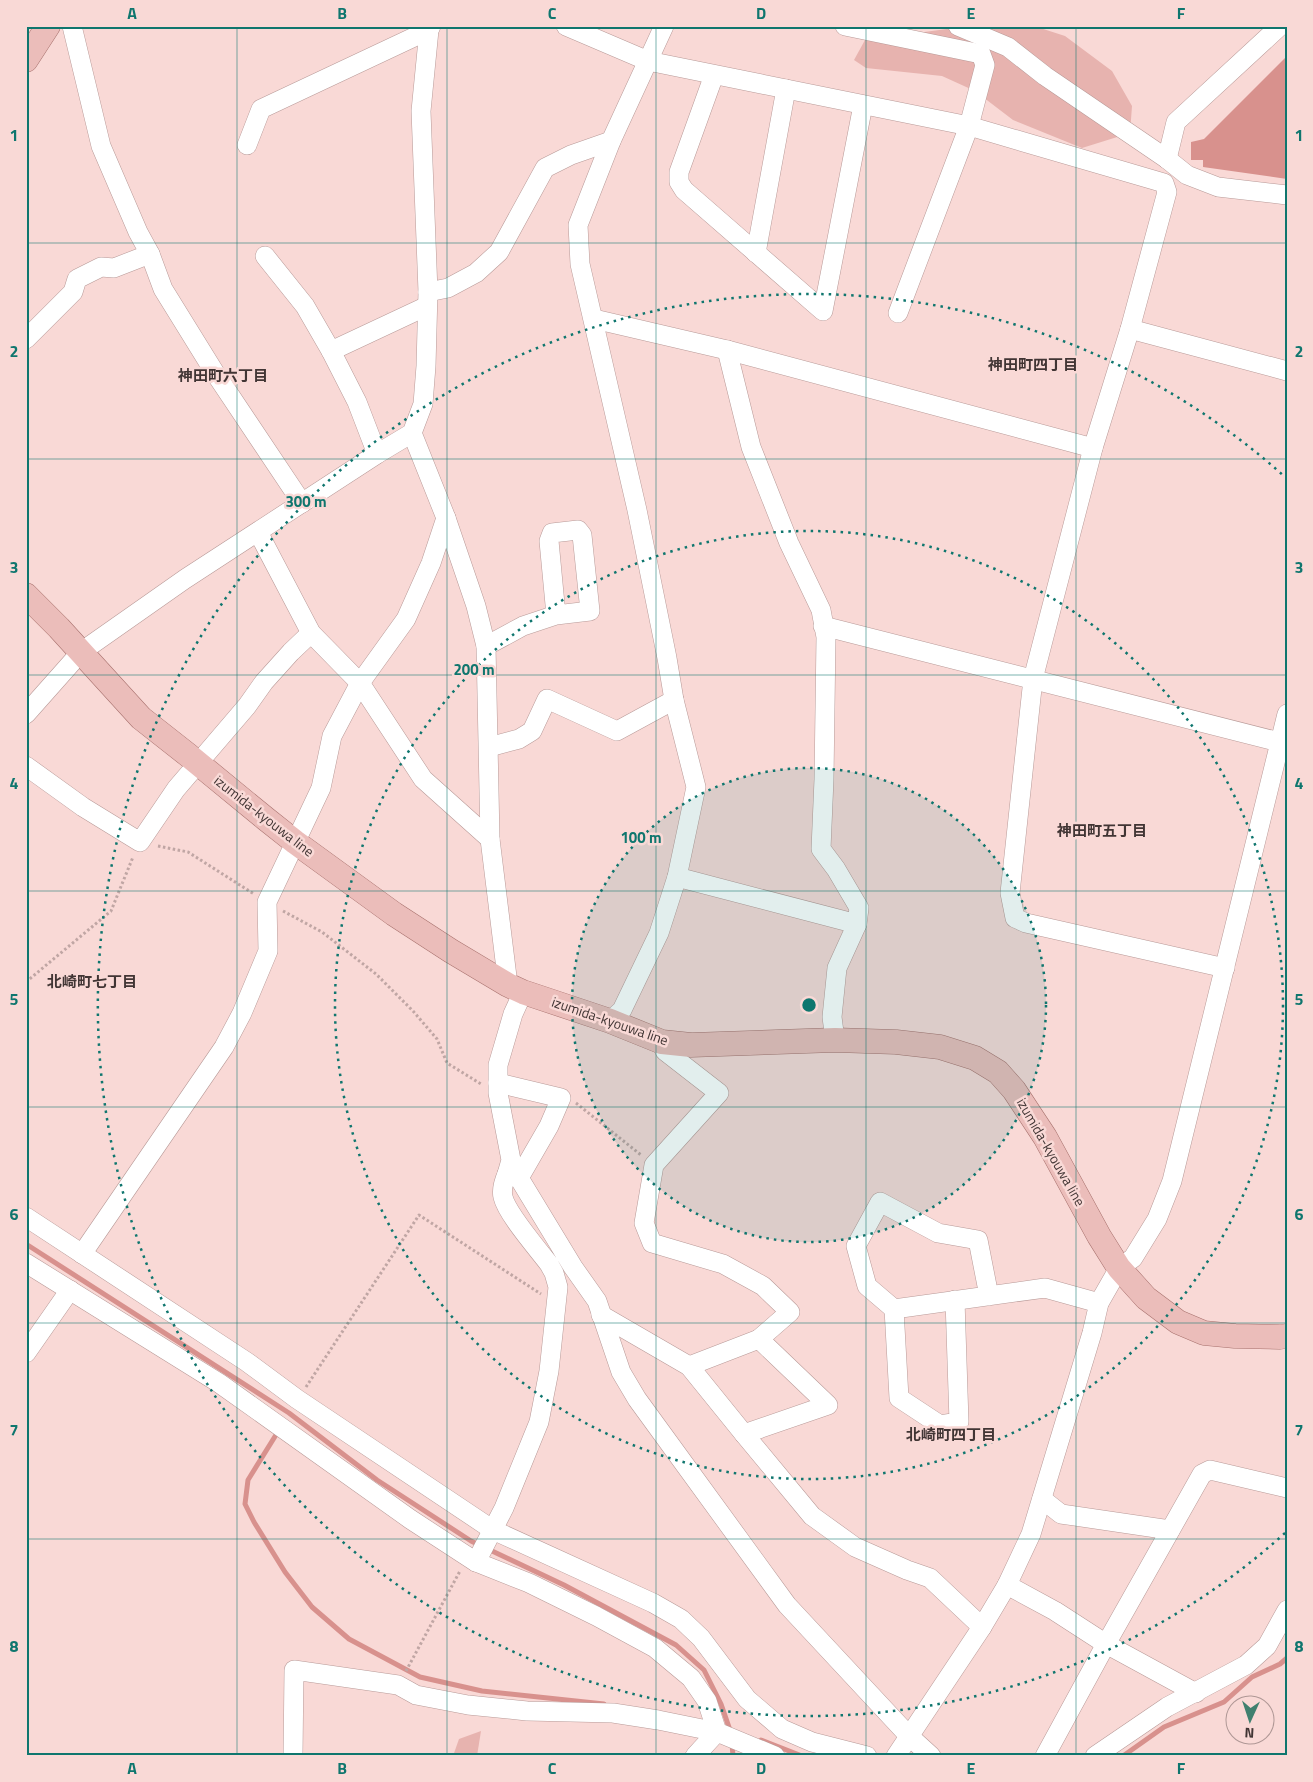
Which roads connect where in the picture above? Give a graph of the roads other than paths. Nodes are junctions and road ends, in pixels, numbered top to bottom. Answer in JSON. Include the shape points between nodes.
{"nodes":[{"id":1,"x":48,"y":26,"type":"edge"},
{"id":2,"x":72,"y":26,"type":"edge"},
{"id":3,"x":566,"y":26,"type":"edge"},
{"id":4,"x":664,"y":26,"type":"edge"},
{"id":5,"x":845,"y":26,"type":"edge"},
{"id":6,"x":958,"y":26,"type":"edge"},
{"id":7,"x":1280,"y":26,"type":"edge"},
{"id":8,"x":430,"y":28,"type":"edge"},
{"id":9,"x":26,"y":60,"type":"edge"},
{"id":10,"x":648,"y":61,"type":"junction"},
{"id":11,"x":714,"y":75,"type":"junction"},
{"id":12,"x":786,"y":90,"type":"junction"},
{"id":13,"x":864,"y":105,"type":"junction"},
{"id":14,"x":969,"y":126,"type":"junction"},
{"id":15,"x":611,"y":141,"type":"junction"},
{"id":16,"x":247,"y":145,"type":"dead end"},
{"id":17,"x":1168,"y":159,"type":"junction"},
{"id":18,"x":1287,"y":195,"type":"edge"},
{"id":19,"x":756,"y":253,"type":"junction"},
{"id":20,"x":150,"y":254,"type":"junction"},
{"id":21,"x":265,"y":256,"type":"dead end"},
{"id":22,"x":427,"y":299,"type":"junction"},
{"id":23,"x":898,"y":313,"type":"dead end"},
{"id":24,"x":594,"y":319,"type":"junction"},
{"id":25,"x":1130,"y":329,"type":"junction"},
{"id":26,"x":26,"y":339,"type":"edge"},
{"id":27,"x":727,"y":350,"type":"junction"},
{"id":28,"x":331,"y":352,"type":"junction"},
{"id":29,"x":1287,"y":371,"type":"edge"},
{"id":30,"x":412,"y":433,"type":"junction"},
{"id":31,"x":1093,"y":448,"type":"junction"},
{"id":32,"x":377,"y":454,"type":"junction"},
{"id":33,"x":302,"y":503,"type":"junction"},
{"id":34,"x":446,"y":518,"type":"junction"},
{"id":35,"x":258,"y":532,"type":"junction"},
{"id":36,"x":26,"y":595,"type":"edge"},
{"id":37,"x":556,"y":615,"type":"dead end"},
{"id":38,"x":823,"y":626,"type":"junction"},
{"id":39,"x":311,"y":633,"type":"junction"},
{"id":40,"x":486,"y":646,"type":"junction"},
{"id":41,"x":81,"y":652,"type":"junction"},
{"id":42,"x":1033,"y":679,"type":"junction"},
{"id":43,"x":360,"y":682,"type":"junction"},
{"id":44,"x":674,"y":700,"type":"junction"},
{"id":45,"x":26,"y":714,"type":"edge"},
{"id":46,"x":1287,"y":714,"type":"edge"},
{"id":47,"x":1283,"y":743,"type":"edge"},
{"id":48,"x":489,"y":747,"type":"junction"},
{"id":49,"x":197,"y":763,"type":"junction"},
{"id":50,"x":26,"y":766,"type":"edge"},
{"id":51,"x":490,"y":839,"type":"junction"},
{"id":52,"x":295,"y":842,"type":"junction"},
{"id":53,"x":677,"y":876,"type":"junction"},
{"id":54,"x":857,"y":924,"type":"junction"},
{"id":55,"x":1225,"y":968,"type":"junction"},
{"id":56,"x":516,"y":988,"type":"junction"},
{"id":57,"x":610,"y":1022,"type":"junction"},
{"id":58,"x":835,"y":1040,"type":"junction"},
{"id":59,"x":662,"y":1042,"type":"junction"},
{"id":60,"x":498,"y":1083,"type":"junction"},
{"id":61,"x":513,"y":1176,"type":"junction"},
{"id":62,"x":26,"y":1217,"type":"edge"},
{"id":63,"x":82,"y":1254,"type":"junction"},
{"id":64,"x":26,"y":1263,"type":"edge"},
{"id":65,"x":1119,"y":1268,"type":"junction"},
{"id":66,"x":70,"y":1290,"type":"junction"},
{"id":67,"x":989,"y":1296,"type":"junction"},
{"id":68,"x":954,"y":1300,"type":"junction"},
{"id":69,"x":1099,"y":1303,"type":"junction"},
{"id":70,"x":894,"y":1308,"type":"junction"},
{"id":71,"x":601,"y":1315,"type":"junction"},
{"id":72,"x":1287,"y":1336,"type":"edge"},
{"id":73,"x":759,"y":1339,"type":"junction"},
{"id":74,"x":26,"y":1354,"type":"edge"},
{"id":75,"x":689,"y":1366,"type":"junction"},
{"id":76,"x":744,"y":1434,"type":"junction"},
{"id":77,"x":1287,"y":1488,"type":"edge"},
{"id":78,"x":1042,"y":1499,"type":"junction"},
{"id":79,"x":493,"y":1530,"type":"junction"},
{"id":80,"x":1170,"y":1530,"type":"junction"},
{"id":81,"x":474,"y":1558,"type":"junction"},
{"id":82,"x":1007,"y":1585,"type":"junction"},
{"id":83,"x":1287,"y":1610,"type":"edge"},
{"id":84,"x":982,"y":1627,"type":"junction"},
{"id":85,"x":1106,"y":1644,"type":"junction"},
{"id":86,"x":1196,"y":1693,"type":"junction"},
{"id":87,"x":717,"y":1732,"type":"junction"},
{"id":88,"x":909,"y":1736,"type":"junction"},
{"id":89,"x":841,"y":1753,"type":"edge"},
{"id":90,"x":293,"y":1756,"type":"edge"},
{"id":91,"x":695,"y":1756,"type":"edge"},
{"id":92,"x":775,"y":1756,"type":"edge"},
{"id":93,"x":867,"y":1756,"type":"edge"},
{"id":94,"x":896,"y":1756,"type":"edge"},
{"id":95,"x":931,"y":1756,"type":"edge"},
{"id":96,"x":1045,"y":1756,"type":"edge"},
{"id":97,"x":1094,"y":1756,"type":"edge"}],
"edges":[{"from":1,"to":9,"type":"main road"},
{"from":2,"to":20,"type":"street","via":[[100,146]]},
{"from":3,"to":10,"type":"street"},
{"from":4,"to":10,"type":"street"},
{"from":5,"to":14,"type":"street","via":[[981,54],[985,65]]},
{"from":6,"to":17,"type":"street","via":[[1008,47],[1045,76]]},
{"from":7,"to":17,"type":"street","via":[[1176,122]]},
{"from":8,"to":16,"type":"street","via":[[261,109]]},
{"from":8,"to":22,"type":"street","via":[[421,111]]},
{"from":10,"to":11,"type":"street"},
{"from":10,"to":15,"type":"street"},
{"from":11,"to":12,"type":"street"},
{"from":11,"to":19,"type":"street","via":[[679,172],[679,182]]},
{"from":12,"to":13,"type":"street"},
{"from":12,"to":19,"type":"street"},
{"from":13,"to":14,"type":"street"},
{"from":13,"to":19,"type":"street","via":[[823,312]]},
{"from":14,"to":23,"type":"street"},
{"from":14,"to":25,"type":"street","via":[[1164,183],[1167,192]]},
{"from":15,"to":22,"type":"street","via":[[545,168],[499,252],[476,273]]},
{"from":15,"to":24,"type":"street","via":[[578,225],[580,264]]},
{"from":17,"to":18,"type":"street","via":[[1187,176],[1218,187]]},
{"from":20,"to":26,"type":"street","via":[[114,268],[101,267],[77,279],[73,292]]},
{"from":20,"to":33,"type":"street","via":[[162,289]]},
{"from":21,"to":28,"type":"street","via":[[305,306]]},
{"from":22,"to":28,"type":"street"},
{"from":22,"to":30,"type":"street","via":[[423,404]]},
{"from":24,"to":27,"type":"street"},
{"from":24,"to":44,"type":"street","via":[[639,519]]},
{"from":25,"to":29,"type":"street"},
{"from":25,"to":31,"type":"street"},
{"from":27,"to":31,"type":"street"},
{"from":27,"to":38,"type":"street","via":[[751,448],[789,543],[821,610]]},
{"from":28,"to":32,"type":"street","via":[[357,402]]},
{"from":30,"to":32,"type":"street"},
{"from":30,"to":34,"type":"street"},
{"from":31,"to":42,"type":"street"},
{"from":32,"to":33,"type":"street"},
{"from":33,"to":35,"type":"street"},
{"from":34,"to":40,"type":"street"},
{"from":34,"to":43,"type":"street","via":[[431,563],[406,619]]},
{"from":35,"to":39,"type":"street"},
{"from":35,"to":41,"type":"street"},
{"from":36,"to":41,"type":"main road","name":"izumida-kyouwa line"},
{"from":37,"to":40,"type":"street","via":[[523,626]]},
{"from":38,"to":42,"type":"street"},
{"from":38,"to":54,"type":"street","via":[[826,637],[825,750],[821,849],[859,908]]},
{"from":39,"to":43,"type":"street"},
{"from":39,"to":49,"type":"street","via":[[264,682]]},
{"from":40,"to":48,"type":"street"},
{"from":41,"to":45,"type":"street"},
{"from":41,"to":49,"type":"main road","name":"izumida-kyouwa line","via":[[141,718]]},
{"from":42,"to":47,"type":"street"},
{"from":42,"to":55,"type":"street","via":[[1010,893],[1015,918]]},
{"from":43,"to":51,"type":"street","via":[[423,779]]},
{"from":43,"to":52,"type":"street","via":[[332,736],[321,788]]},
{"from":44,"to":48,"type":"street","via":[[617,731],[547,699],[532,731],[519,739]]},
{"from":44,"to":53,"type":"street","via":[[696,787]]},
{"from":46,"to":47,"type":"street"},
{"from":47,"to":55,"type":"street"},
{"from":48,"to":51,"type":"street"},
{"from":49,"to":50,"type":"street","via":[[140,842],[83,808]]},
{"from":49,"to":52,"type":"main road","name":"izumida-kyouwa line"},
{"from":51,"to":56,"type":"street"},
{"from":52,"to":56,"type":"main road","name":"izumida-kyouwa line","via":[[394,914]]},
{"from":52,"to":63,"type":"street","via":[[267,902],[268,951],[242,1013],[224,1047]]},
{"from":53,"to":54,"type":"street"},
{"from":53,"to":57,"type":"street","via":[[659,933],[622,1010]]},
{"from":54,"to":58,"type":"street","via":[[837,968],[832,1017]]},
{"from":55,"to":65,"type":"street","via":[[1172,1181],[1157,1219],[1133,1258]]},
{"from":56,"to":57,"type":"main road","name":"izumida-kyouwa line"},
{"from":56,"to":60,"type":"street","via":[[513,1014],[498,1065]]},
{"from":57,"to":59,"type":"main road","name":"izumida-kyouwa line"},
{"from":58,"to":59,"type":"main road","name":"izumida-kyouwa line","via":[[691,1045]]},
{"from":58,"to":65,"type":"main road","name":"izumida-kyouwa line","via":[[940,1047],[976,1058],[998,1072],[1045,1137]]},
{"from":59,"to":73,"type":"street","via":[[665,1051],[719,1093],[654,1165],[644,1223],[652,1243],[724,1264],[763,1286],[790,1312]]},
{"from":60,"to":61,"type":"street"},
{"from":60,"to":61,"type":"street","via":[[561,1098],[549,1126]]},
{"from":61,"to":71,"type":"street","via":[[597,1301]]},
{"from":61,"to":79,"type":"street","via":[[502,1187],[503,1197],[554,1273],[558,1287],[549,1371],[539,1422]]},
{"from":62,"to":63,"type":"street"},
{"from":63,"to":79,"type":"street"},
{"from":64,"to":66,"type":"street"},
{"from":65,"to":69,"type":"street"},
{"from":65,"to":72,"type":"main road","name":"izumida-kyouwa line","via":[[1146,1298],[1178,1322],[1204,1333]]},
{"from":66,"to":74,"type":"street"},
{"from":66,"to":81,"type":"street","via":[[219,1383],[410,1519]]},
{"from":67,"to":68,"type":"street"},
{"from":67,"to":69,"type":"street","via":[[1045,1288]]},
{"from":67,"to":70,"type":"street","via":[[978,1240],[938,1233],[880,1202],[856,1246],[866,1286]]},
{"from":68,"to":70,"type":"street"},
{"from":68,"to":70,"type":"street","via":[[958,1422],[940,1425],[899,1398]]},
{"from":69,"to":78,"type":"street"},
{"from":71,"to":75,"type":"street"},
{"from":71,"to":88,"type":"street","via":[[621,1372],[637,1399],[787,1604]]},
{"from":73,"to":75,"type":"street"},
{"from":73,"to":76,"type":"street","via":[[828,1405]]},
{"from":75,"to":76,"type":"street"},
{"from":76,"to":84,"type":"street","via":[[812,1516],[855,1547],[930,1578]]},
{"from":77,"to":80,"type":"street","via":[[1210,1470],[1202,1474]]},
{"from":78,"to":80,"type":"street","via":[[1061,1514]]},
{"from":78,"to":82,"type":"street","via":[[1031,1534]]},
{"from":79,"to":81,"type":"street"},
{"from":79,"to":89,"type":"street","via":[[681,1619],[701,1638],[747,1699],[782,1729]]},
{"from":80,"to":85,"type":"street"},
{"from":81,"to":87,"type":"street","via":[[655,1648],[690,1678],[707,1701]]},
{"from":82,"to":84,"type":"street"},
{"from":82,"to":85,"type":"street"},
{"from":83,"to":86,"type":"street","via":[[1267,1646],[1246,1666]]},
{"from":84,"to":88,"type":"street"},
{"from":85,"to":86,"type":"street"},
{"from":85,"to":96,"type":"street"},
{"from":86,"to":97,"type":"street","via":[[1167,1707]]},
{"from":87,"to":90,"type":"street","via":[[613,1713],[527,1712],[468,1705],[416,1695],[398,1685],[294,1670]]},
{"from":87,"to":91,"type":"street"},
{"from":87,"to":92,"type":"street"},
{"from":88,"to":94,"type":"street"},
{"from":88,"to":95,"type":"street"},
{"from":89,"to":93,"type":"street"}]}
